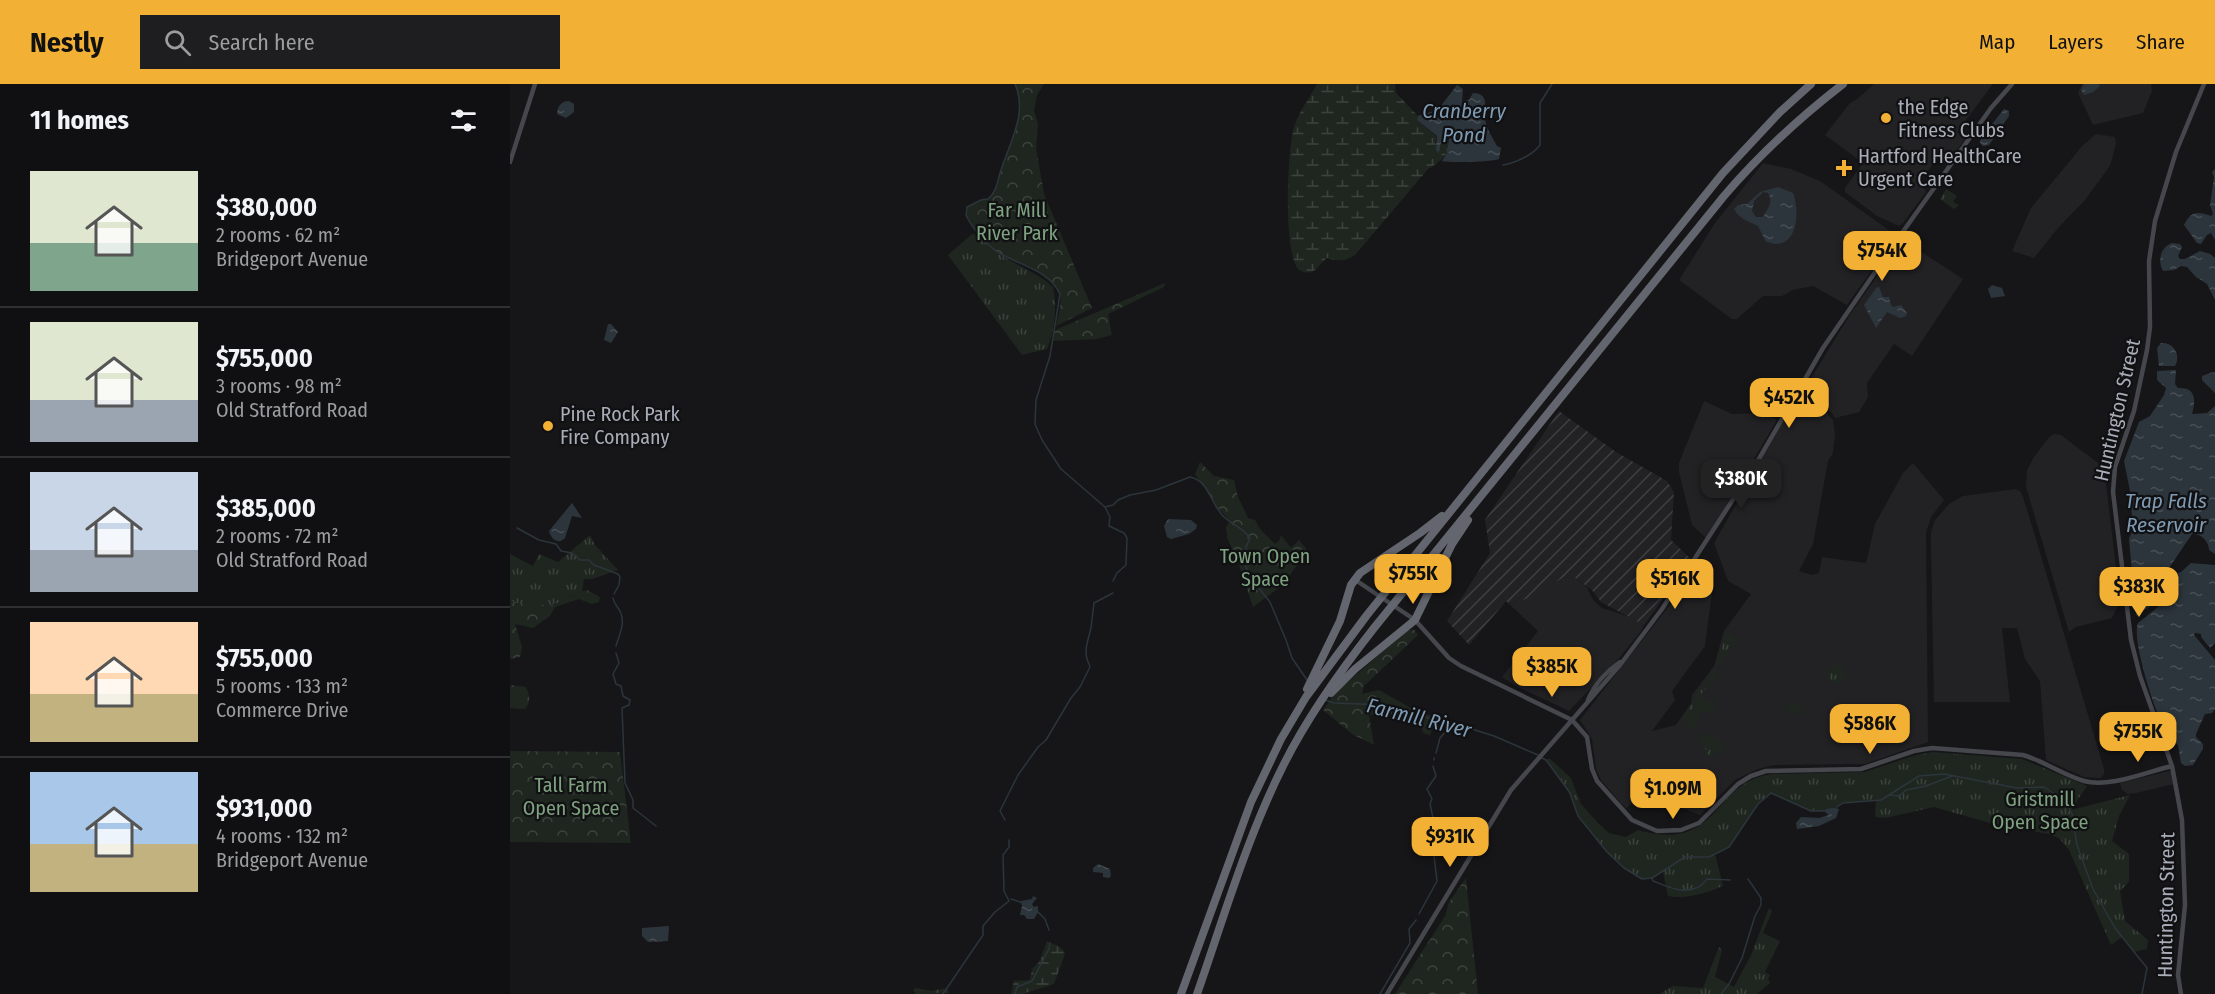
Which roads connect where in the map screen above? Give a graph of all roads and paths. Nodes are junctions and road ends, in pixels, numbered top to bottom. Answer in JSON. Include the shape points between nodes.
{"nodes":[{"id":1,"x":535,"y":84,"type":"edge"},
{"id":2,"x":1811,"y":84,"type":"edge"},
{"id":3,"x":1843,"y":84,"type":"edge"},
{"id":4,"x":2012,"y":84,"type":"edge"},
{"id":5,"x":2204,"y":84,"type":"edge"},
{"id":6,"x":510,"y":162,"type":"edge"},
{"id":7,"x":1507,"y":466,"type":"junction"},
{"id":8,"x":1466,"y":492,"type":"junction"},
{"id":9,"x":1354,"y":579,"type":"junction"},
{"id":10,"x":1415,"y":621,"type":"junction"},
{"id":11,"x":1318,"y":673,"type":"junction"},
{"id":12,"x":1331,"y":689,"type":"junction"},
{"id":13,"x":1572,"y":720,"type":"junction"},
{"id":14,"x":2172,"y":766,"type":"junction"},
{"id":15,"x":1181,"y":994,"type":"edge"},
{"id":16,"x":1197,"y":994,"type":"edge"},
{"id":17,"x":1387,"y":994,"type":"edge"},
{"id":18,"x":2181,"y":994,"type":"edge"}],
"edges":[{"from":1,"to":6,"type":"main road"},
{"from":2,"to":8,"type":"highway","via":[[1732,162]]},
{"from":3,"to":7,"type":"highway","via":[[1797,120],[1753,163]]},
{"from":4,"to":13,"type":"main road","via":[[1990,108],[1823,348],[1693,564],[1649,627],[1622,661],[1602,678]]},
{"from":5,"to":14,"type":"main road","name":"Huntington Street","via":[[2176,153],[2155,221],[2149,261],[2148,350],[2113,483],[2131,640],[2139,676]]},
{"from":7,"to":10,"type":"highway","via":[[1452,544]]},
{"from":7,"to":12,"type":"highway","via":[[1387,612]]},
{"from":8,"to":9,"type":"highway","via":[[1438,519]]},
{"from":8,"to":11,"type":"highway"},
{"from":9,"to":10,"type":"main road"},
{"from":9,"to":11,"type":"highway"},
{"from":10,"to":12,"type":"highway"},
{"from":10,"to":13,"type":"main road","via":[[1461,666]]},
{"from":11,"to":15,"type":"highway","via":[[1251,802]]},
{"from":12,"to":16,"type":"highway","via":[[1284,763],[1268,798]]},
{"from":13,"to":14,"type":"main road","via":[[1587,737],[1592,769],[1602,787],[1632,820],[1663,832],[1699,823],[1738,784],[1758,773],[1861,769],[1932,748],[2023,755],[2090,782],[2110,782]]},
{"from":13,"to":17,"type":"main road","via":[[1507,795]]},
{"from":14,"to":18,"type":"main road","name":"Huntington Street","via":[[2182,830],[2185,905],[2178,975]]}]}
